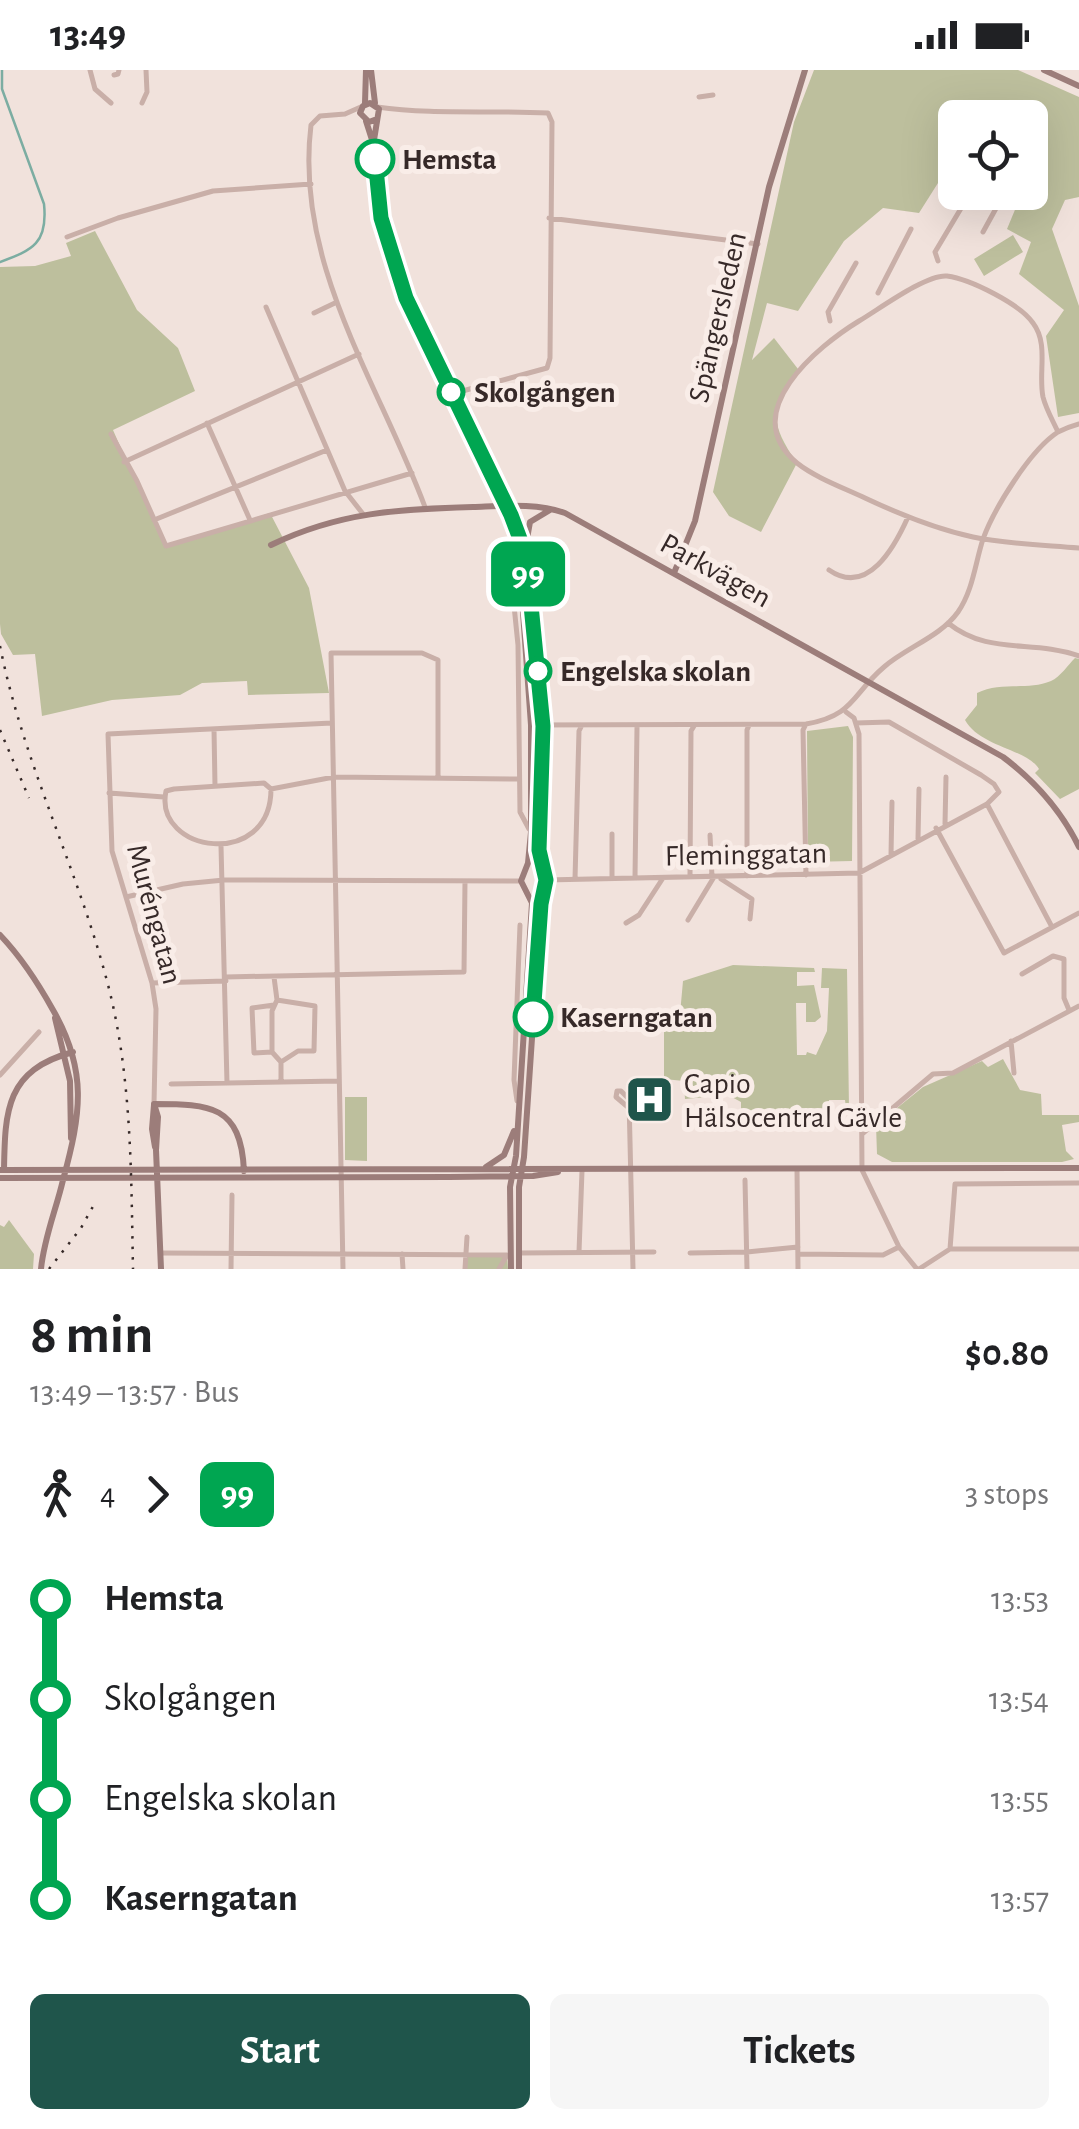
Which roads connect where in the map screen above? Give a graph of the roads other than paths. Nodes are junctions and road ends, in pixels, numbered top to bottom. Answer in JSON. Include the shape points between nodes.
{"nodes":[{"id":1,"x":90,"y":70,"type":"edge"},
{"id":2,"x":146,"y":70,"type":"edge"},
{"id":3,"x":369,"y":70,"type":"edge"},
{"id":4,"x":804,"y":70,"type":"edge"},
{"id":5,"x":1044,"y":70,"type":"edge"},
{"id":6,"x":1079,"y":86,"type":"edge"},
{"id":7,"x":713,"y":95,"type":"dead end"},
{"id":8,"x":699,"y":97,"type":"dead end"},
{"id":9,"x":111,"y":103,"type":"dead end"},
{"id":10,"x":142,"y":103,"type":"dead end"},
{"id":11,"x":363,"y":106,"type":"junction"},
{"id":12,"x":376,"y":106,"type":"junction"},
{"id":13,"x":400,"y":112,"type":"junction"},
{"id":14,"x":345,"y":114,"type":"junction"},
{"id":15,"x":378,"y":118,"type":"junction"},
{"id":16,"x":365,"y":120,"type":"junction"},
{"id":17,"x":374,"y":146,"type":"junction"},
{"id":18,"x":311,"y":184,"type":"junction"},
{"id":19,"x":959,"y":210,"type":"edge"},
{"id":20,"x":996,"y":210,"type":"edge"},
{"id":21,"x":549,"y":218,"type":"junction"},
{"id":22,"x":910,"y":229,"type":"dead end"},
{"id":23,"x":984,"y":232,"type":"dead end"},
{"id":24,"x":67,"y":237,"type":"dead end"},
{"id":25,"x":758,"y":244,"type":"junction"},
{"id":26,"x":938,"y":261,"type":"dead end"},
{"id":27,"x":856,"y":263,"type":"dead end"},
{"id":28,"x":878,"y":293,"type":"dead end"},
{"id":29,"x":337,"y":302,"type":"junction"},
{"id":30,"x":266,"y":307,"type":"dead end"},
{"id":31,"x":314,"y":313,"type":"dead end"},
{"id":32,"x":830,"y":321,"type":"dead end"},
{"id":33,"x":359,"y":354,"type":"junction"},
{"id":34,"x":298,"y":382,"type":"junction"},
{"id":35,"x":452,"y":394,"type":"junction"},
{"id":36,"x":207,"y":423,"type":"junction"},
{"id":37,"x":1079,"y":424,"type":"edge"},
{"id":38,"x":1058,"y":432,"type":"junction"},
{"id":39,"x":111,"y":434,"type":"dead end"},
{"id":40,"x":328,"y":449,"type":"junction"},
{"id":41,"x":124,"y":462,"type":"junction"},
{"id":42,"x":412,"y":473,"type":"junction"},
{"id":43,"x":236,"y":485,"type":"junction"},
{"id":44,"x":345,"y":491,"type":"junction"},
{"id":45,"x":506,"y":506,"type":"junction"},
{"id":46,"x":425,"y":507,"type":"junction"},
{"id":47,"x":553,"y":509,"type":"junction"},
{"id":48,"x":363,"y":514,"type":"junction"},
{"id":49,"x":908,"y":516,"type":"junction"},
{"id":50,"x":154,"y":520,"type":"junction"},
{"id":51,"x":250,"y":520,"type":"junction"},
{"id":52,"x":984,"y":539,"type":"junction"},
{"id":53,"x":512,"y":540,"type":"junction"},
{"id":54,"x":271,"y":545,"type":"dead end"},
{"id":55,"x":1079,"y":548,"type":"edge"},
{"id":56,"x":525,"y":551,"type":"junction"},
{"id":57,"x":829,"y":570,"type":"dead end"},
{"id":58,"x":674,"y":573,"type":"junction"},
{"id":59,"x":948,"y":624,"type":"junction"},
{"id":60,"x":1079,"y":656,"type":"edge"},
{"id":61,"x":870,"y":682,"type":"junction"},
{"id":62,"x":845,"y":711,"type":"junction"},
{"id":63,"x":332,"y":723,"type":"junction"},
{"id":64,"x":856,"y":723,"type":"junction"},
{"id":65,"x":806,"y":724,"type":"junction"},
{"id":66,"x":531,"y":725,"type":"junction"},
{"id":67,"x":582,"y":725,"type":"junction"},
{"id":68,"x":638,"y":725,"type":"junction"},
{"id":69,"x":750,"y":725,"type":"junction"},
{"id":70,"x":543,"y":726,"type":"junction"},
{"id":71,"x":694,"y":726,"type":"junction"},
{"id":72,"x":214,"y":729,"type":"junction"},
{"id":73,"x":334,"y":777,"type":"junction"},
{"id":74,"x":438,"y":777,"type":"junction"},
{"id":75,"x":946,"y":777,"type":"dead end"},
{"id":76,"x":519,"y":778,"type":"junction"},
{"id":77,"x":215,"y":787,"type":"junction"},
{"id":78,"x":271,"y":789,"type":"junction"},
{"id":79,"x":919,"y":789,"type":"dead end"},
{"id":80,"x":110,"y":792,"type":"junction"},
{"id":81,"x":164,"y":797,"type":"junction"},
{"id":82,"x":892,"y":802,"type":"dead end"},
{"id":83,"x":987,"y":804,"type":"junction"},
{"id":84,"x":945,"y":824,"type":"junction"},
{"id":85,"x":936,"y":828,"type":"junction"},
{"id":86,"x":531,"y":832,"type":"junction"},
{"id":87,"x":612,"y":834,"type":"dead end"},
{"id":88,"x":710,"y":835,"type":"dead end"},
{"id":89,"x":918,"y":839,"type":"junction"},
{"id":90,"x":222,"y":846,"type":"junction"},
{"id":91,"x":1079,"y":848,"type":"edge"},
{"id":92,"x":891,"y":854,"type":"junction"},
{"id":93,"x":526,"y":870,"type":"junction"},
{"id":94,"x":542,"y":871,"type":"junction"},
{"id":95,"x":858,"y":874,"type":"junction"},
{"id":96,"x":806,"y":875,"type":"junction"},
{"id":97,"x":747,"y":876,"type":"junction"},
{"id":98,"x":715,"y":877,"type":"junction"},
{"id":99,"x":612,"y":878,"type":"junction"},
{"id":100,"x":636,"y":878,"type":"junction"},
{"id":101,"x":662,"y":878,"type":"junction"},
{"id":102,"x":690,"y":878,"type":"junction"},
{"id":103,"x":574,"y":879,"type":"junction"},
{"id":104,"x":224,"y":880,"type":"junction"},
{"id":105,"x":520,"y":880,"type":"junction"},
{"id":106,"x":546,"y":880,"type":"junction"},
{"id":107,"x":465,"y":881,"type":"junction"},
{"id":108,"x":336,"y":882,"type":"junction"},
{"id":109,"x":542,"y":889,"type":"junction"},
{"id":110,"x":529,"y":892,"type":"junction"},
{"id":111,"x":126,"y":897,"type":"junction"},
{"id":112,"x":1079,"y":914,"type":"edge"},
{"id":113,"x":750,"y":919,"type":"dead end"},
{"id":114,"x":688,"y":920,"type":"dead end"},
{"id":115,"x":626,"y":922,"type":"dead end"},
{"id":116,"x":520,"y":925,"type":"dead end"},
{"id":117,"x":1052,"y":927,"type":"junction"},
{"id":118,"x":0,"y":936,"type":"edge"},
{"id":119,"x":1022,"y":974,"type":"dead end"},
{"id":120,"x":337,"y":975,"type":"junction"},
{"id":121,"x":274,"y":977,"type":"junction"},
{"id":122,"x":226,"y":979,"type":"junction"},
{"id":123,"x":152,"y":983,"type":"junction"},
{"id":124,"x":275,"y":1002,"type":"junction"},
{"id":125,"x":1079,"y":1006,"type":"edge"},
{"id":126,"x":1069,"y":1010,"type":"junction"},
{"id":127,"x":38,"y":1032,"type":"dead end"},
{"id":128,"x":1012,"y":1041,"type":"junction"},
{"id":129,"x":272,"y":1052,"type":"junction"},
{"id":130,"x":69,"y":1053,"type":"junction"},
{"id":131,"x":281,"y":1062,"type":"junction"},
{"id":132,"x":1014,"y":1073,"type":"dead end"},
{"id":133,"x":0,"y":1075,"type":"edge"},
{"id":134,"x":340,"y":1080,"type":"junction"},
{"id":135,"x":281,"y":1082,"type":"junction"},
{"id":136,"x":227,"y":1083,"type":"junction"},
{"id":137,"x":170,"y":1084,"type":"dead end"},
{"id":138,"x":154,"y":1104,"type":"junction"},
{"id":139,"x":629,"y":1108,"type":"dead end"},
{"id":140,"x":519,"y":1110,"type":"junction"},
{"id":141,"x":862,"y":1134,"type":"junction"},
{"id":142,"x":479,"y":1168,"type":"junction"},
{"id":143,"x":1079,"y":1168,"type":"edge"},
{"id":144,"x":797,"y":1169,"type":"junction"},
{"id":145,"x":582,"y":1170,"type":"junction"},
{"id":146,"x":862,"y":1170,"type":"junction"},
{"id":147,"x":629,"y":1171,"type":"junction"},
{"id":148,"x":517,"y":1172,"type":"junction"},
{"id":149,"x":341,"y":1173,"type":"junction"},
{"id":150,"x":2,"y":1174,"type":"edge"},
{"id":151,"x":245,"y":1174,"type":"junction"},
{"id":152,"x":745,"y":1180,"type":"dead end"},
{"id":153,"x":1079,"y":1182,"type":"edge"},
{"id":154,"x":232,"y":1195,"type":"dead end"},
{"id":155,"x":467,"y":1236,"type":"dead end"},
{"id":156,"x":899,"y":1247,"type":"junction"},
{"id":157,"x":950,"y":1249,"type":"junction"},
{"id":158,"x":1079,"y":1249,"type":"edge"},
{"id":159,"x":798,"y":1250,"type":"junction"},
{"id":160,"x":579,"y":1252,"type":"junction"},
{"id":161,"x":654,"y":1252,"type":"dead end"},
{"id":162,"x":747,"y":1252,"type":"junction"},
{"id":163,"x":161,"y":1253,"type":"junction"},
{"id":164,"x":231,"y":1253,"type":"junction"},
{"id":165,"x":519,"y":1253,"type":"junction"},
{"id":166,"x":690,"y":1253,"type":"dead end"},
{"id":167,"x":342,"y":1254,"type":"junction"},
{"id":168,"x":402,"y":1254,"type":"junction"},
{"id":169,"x":465,"y":1254,"type":"junction"},
{"id":170,"x":633,"y":1254,"type":"junction"},
{"id":171,"x":41,"y":1269,"type":"edge"},
{"id":172,"x":161,"y":1269,"type":"edge"},
{"id":173,"x":231,"y":1269,"type":"edge"},
{"id":174,"x":343,"y":1269,"type":"edge"},
{"id":175,"x":402,"y":1269,"type":"edge"},
{"id":176,"x":465,"y":1269,"type":"edge"},
{"id":177,"x":499,"y":1269,"type":"edge"},
{"id":178,"x":511,"y":1269,"type":"edge"},
{"id":179,"x":519,"y":1269,"type":"edge"},
{"id":180,"x":633,"y":1269,"type":"edge"},
{"id":181,"x":747,"y":1269,"type":"edge"},
{"id":182,"x":798,"y":1269,"type":"edge"},
{"id":183,"x":918,"y":1269,"type":"edge"}],
"edges":[{"from":1,"to":9,"type":"street","via":[[96,89]]},
{"from":2,"to":10,"type":"street"},
{"from":3,"to":11,"type":"main road"},
{"from":3,"to":12,"type":"main road"},
{"from":4,"to":25,"type":"main road","name":"Spängersleden"},
{"from":5,"to":6,"type":"main road"},
{"from":7,"to":8,"type":"street"},
{"from":11,"to":12,"type":"main road"},
{"from":11,"to":14,"type":"street"},
{"from":11,"to":16,"type":"main road"},
{"from":12,"to":13,"type":"street"},
{"from":12,"to":15,"type":"main road"},
{"from":13,"to":15,"type":"street"},
{"from":13,"to":21,"type":"street","via":[[548,113]]},
{"from":14,"to":16,"type":"street"},
{"from":14,"to":18,"type":"street","via":[[314,118]]},
{"from":15,"to":16,"type":"main road"},
{"from":15,"to":17,"type":"main road"},
{"from":16,"to":17,"type":"main road"},
{"from":17,"to":35,"type":"main road","via":[[381,218],[396,272]]},
{"from":18,"to":24,"type":"street","via":[[213,191]]},
{"from":18,"to":29,"type":"street","via":[[318,246]]},
{"from":19,"to":26,"type":"street","via":[[934,252]]},
{"from":20,"to":23,"type":"street"},
{"from":21,"to":25,"type":"street"},
{"from":21,"to":35,"type":"street","via":[[546,368]]},
{"from":22,"to":28,"type":"street"},
{"from":25,"to":58,"type":"main road","name":"Spängersleden","via":[[695,520]]},
{"from":27,"to":32,"type":"street","via":[[828,312]]},
{"from":29,"to":31,"type":"street"},
{"from":29,"to":33,"type":"street"},
{"from":30,"to":34,"type":"street"},
{"from":33,"to":34,"type":"street"},
{"from":33,"to":42,"type":"street"},
{"from":34,"to":36,"type":"street"},
{"from":34,"to":40,"type":"street"},
{"from":35,"to":45,"type":"main road"},
{"from":36,"to":41,"type":"street"},
{"from":36,"to":43,"type":"street"},
{"from":37,"to":38,"type":"street"},
{"from":38,"to":49,"type":"street","via":[[1042,395],[1042,344],[1032,320],[947,276],[929,280],[811,356],[782,395],[777,426],[797,464]]},
{"from":38,"to":52,"type":"street","via":[[1015,482]]},
{"from":39,"to":41,"type":"street"},
{"from":40,"to":43,"type":"street"},
{"from":40,"to":44,"type":"street"},
{"from":41,"to":50,"type":"street"},
{"from":42,"to":44,"type":"street"},
{"from":42,"to":46,"type":"street"},
{"from":43,"to":50,"type":"street"},
{"from":43,"to":51,"type":"street"},
{"from":44,"to":48,"type":"street"},
{"from":44,"to":51,"type":"street"},
{"from":45,"to":46,"type":"main road","name":"Parkvägen"},
{"from":45,"to":47,"type":"main road","name":"Parkvägen"},
{"from":45,"to":53,"type":"main road"},
{"from":45,"to":56,"type":"main road"},
{"from":46,"to":48,"type":"main road","name":"Parkvägen"},
{"from":47,"to":56,"type":"main road","via":[[530,522]]},
{"from":47,"to":58,"type":"main road","name":"Parkvägen"},
{"from":48,"to":54,"type":"main road","name":"Parkvägen"},
{"from":49,"to":52,"type":"street"},
{"from":49,"to":57,"type":"street","via":[[888,556],[868,574]]},
{"from":50,"to":51,"type":"street","via":[[166,546]]},
{"from":52,"to":55,"type":"street"},
{"from":52,"to":59,"type":"street","via":[[970,590]]},
{"from":53,"to":66,"type":"main road"},
{"from":53,"to":76,"type":"street"},
{"from":56,"to":70,"type":"main road"},
{"from":58,"to":61,"type":"main road","name":"Parkvägen"},
{"from":59,"to":60,"type":"street","via":[[976,642]]},
{"from":59,"to":61,"type":"street"},
{"from":61,"to":62,"type":"street"},
{"from":61,"to":91,"type":"main road","name":"Parkvägen","via":[[1025,774],[1058,810]]},
{"from":62,"to":64,"type":"street"},
{"from":62,"to":65,"type":"street"},
{"from":63,"to":72,"type":"street"},
{"from":63,"to":73,"type":"street"},
{"from":63,"to":74,"type":"street","via":[[331,654],[433,657]]},
{"from":64,"to":83,"type":"street","via":[[889,722],[981,775],[999,792]]},
{"from":64,"to":95,"type":"street"},
{"from":65,"to":69,"type":"street"},
{"from":65,"to":96,"type":"street"},
{"from":66,"to":70,"type":"street"},
{"from":66,"to":86,"type":"main road"},
{"from":67,"to":68,"type":"street"},
{"from":67,"to":70,"type":"street"},
{"from":67,"to":103,"type":"street"},
{"from":68,"to":71,"type":"street"},
{"from":68,"to":100,"type":"street"},
{"from":69,"to":71,"type":"street"},
{"from":69,"to":97,"type":"street"},
{"from":70,"to":94,"type":"main road"},
{"from":71,"to":102,"type":"street"},
{"from":72,"to":77,"type":"street"},
{"from":72,"to":80,"type":"street","name":"Muréngatan","via":[[108,734]]},
{"from":73,"to":74,"type":"street"},
{"from":73,"to":78,"type":"street"},
{"from":73,"to":108,"type":"street"},
{"from":74,"to":76,"type":"street"},
{"from":75,"to":84,"type":"street"},
{"from":76,"to":86,"type":"street","via":[[520,812]]},
{"from":77,"to":78,"type":"street","via":[[264,783]]},
{"from":77,"to":81,"type":"street","via":[[174,789]]},
{"from":78,"to":90,"type":"street","via":[[257,829]]},
{"from":79,"to":89,"type":"street"},
{"from":80,"to":81,"type":"street"},
{"from":80,"to":111,"type":"street","name":"Muréngatan","via":[[112,851]]},
{"from":81,"to":90,"type":"street","via":[[179,828]]},
{"from":82,"to":92,"type":"street"},
{"from":83,"to":84,"type":"street","name":"Fleminggatan"},
{"from":83,"to":117,"type":"street"},
{"from":84,"to":85,"type":"street","name":"Fleminggatan"},
{"from":85,"to":89,"type":"street","name":"Fleminggatan"},
{"from":85,"to":117,"type":"street","via":[[1004,953]]},
{"from":86,"to":93,"type":"main road"},
{"from":87,"to":99,"type":"street"},
{"from":88,"to":98,"type":"street"},
{"from":89,"to":92,"type":"street","name":"Fleminggatan"},
{"from":90,"to":104,"type":"street"},
{"from":92,"to":95,"type":"street","name":"Fleminggatan"},
{"from":93,"to":94,"type":"main road"},
{"from":93,"to":105,"type":"main road"},
{"from":94,"to":106,"type":"main road"},
{"from":95,"to":96,"type":"street","name":"Fleminggatan"},
{"from":95,"to":141,"type":"street"},
{"from":96,"to":97,"type":"street","name":"Fleminggatan"},
{"from":97,"to":98,"type":"street","name":"Fleminggatan"},
{"from":98,"to":102,"type":"street","name":"Fleminggatan"},
{"from":98,"to":113,"type":"street","via":[[752,900]]},
{"from":98,"to":114,"type":"street"},
{"from":99,"to":100,"type":"street","name":"Fleminggatan"},
{"from":99,"to":103,"type":"street","name":"Fleminggatan"},
{"from":100,"to":101,"type":"street","name":"Fleminggatan"},
{"from":101,"to":102,"type":"street","name":"Fleminggatan"},
{"from":101,"to":115,"type":"street","via":[[639,915]]},
{"from":103,"to":106,"type":"street","name":"Fleminggatan"},
{"from":104,"to":108,"type":"street"},
{"from":104,"to":111,"type":"street"},
{"from":104,"to":122,"type":"street"},
{"from":105,"to":107,"type":"street"},
{"from":105,"to":110,"type":"main road"},
{"from":106,"to":109,"type":"main road"},
{"from":107,"to":108,"type":"street"},
{"from":107,"to":120,"type":"street","via":[[464,972]]},
{"from":108,"to":120,"type":"street"},
{"from":109,"to":110,"type":"main road"},
{"from":109,"to":148,"type":"main road"},
{"from":110,"to":140,"type":"main road"},
{"from":111,"to":123,"type":"street","name":"Muréngatan"},
{"from":112,"to":117,"type":"street"},
{"from":116,"to":140,"type":"street","via":[[514,1080]]},
{"from":118,"to":130,"type":"main road","via":[[38,982]]},
{"from":119,"to":126,"type":"street","via":[[1053,956],[1064,959]]},
{"from":120,"to":121,"type":"street"},
{"from":120,"to":134,"type":"street"},
{"from":121,"to":122,"type":"street"},
{"from":121,"to":124,"type":"street"},
{"from":122,"to":123,"type":"street"},
{"from":122,"to":136,"type":"street"},
{"from":123,"to":138,"type":"street","name":"Muréngatan"},
{"from":124,"to":129,"type":"street"},
{"from":124,"to":129,"type":"street","via":[[251,1011],[252,1050]]},
{"from":124,"to":131,"type":"street","via":[[315,1006],[314,1051],[298,1051]]},
{"from":125,"to":126,"type":"street"},
{"from":126,"to":128,"type":"street"},
{"from":127,"to":133,"type":"street"},
{"from":128,"to":132,"type":"street"},
{"from":128,"to":141,"type":"street","via":[[952,1073],[933,1074]]},
{"from":129,"to":131,"type":"street"},
{"from":130,"to":150,"type":"main road","via":[[37,1066],[14,1092]]},
{"from":130,"to":171,"type":"main road","via":[[79,1098]]},
{"from":131,"to":135,"type":"street"},
{"from":134,"to":135,"type":"street"},
{"from":134,"to":149,"type":"street"},
{"from":135,"to":136,"type":"street"},
{"from":136,"to":137,"type":"street"},
{"from":138,"to":151,"type":"main road","via":[[197,1104],[226,1117],[242,1140]]},
{"from":138,"to":163,"type":"main road","name":"Muréngatan"},
{"from":139,"to":147,"type":"street"},
{"from":140,"to":142,"type":"main road","via":[[504,1155]]},
{"from":140,"to":148,"type":"main road"},
{"from":141,"to":146,"type":"street"},
{"from":142,"to":148,"type":"main road"},
{"from":142,"to":149,"type":"main road"},
{"from":143,"to":146,"type":"main road"},
{"from":144,"to":146,"type":"main road"},
{"from":144,"to":147,"type":"main road"},
{"from":144,"to":159,"type":"street"},
{"from":145,"to":147,"type":"main road"},
{"from":145,"to":148,"type":"main road"},
{"from":145,"to":160,"type":"street"},
{"from":146,"to":156,"type":"street"},
{"from":147,"to":170,"type":"street"},
{"from":148,"to":149,"type":"main road"},
{"from":148,"to":165,"type":"main road"},
{"from":148,"to":178,"type":"main road"},
{"from":149,"to":151,"type":"main road"},
{"from":149,"to":167,"type":"street"},
{"from":150,"to":151,"type":"main road"},
{"from":152,"to":162,"type":"street"},
{"from":153,"to":157,"type":"street","via":[[954,1184]]},
{"from":154,"to":164,"type":"street"},
{"from":155,"to":169,"type":"street"},
{"from":156,"to":159,"type":"street","via":[[883,1254]]},
{"from":156,"to":183,"type":"street"},
{"from":157,"to":158,"type":"street"},
{"from":157,"to":183,"type":"street"},
{"from":159,"to":162,"type":"street"},
{"from":159,"to":182,"type":"street"},
{"from":160,"to":165,"type":"street"},
{"from":160,"to":170,"type":"street"},
{"from":161,"to":170,"type":"street"},
{"from":162,"to":166,"type":"street"},
{"from":162,"to":181,"type":"street"},
{"from":163,"to":164,"type":"street"},
{"from":163,"to":172,"type":"main road","name":"Muréngatan"},
{"from":164,"to":167,"type":"street"},
{"from":164,"to":173,"type":"street"},
{"from":165,"to":179,"type":"main road"},
{"from":167,"to":168,"type":"street"},
{"from":167,"to":174,"type":"street"},
{"from":168,"to":169,"type":"street"},
{"from":168,"to":175,"type":"street"},
{"from":169,"to":176,"type":"street"},
{"from":169,"to":177,"type":"street","via":[[507,1255]]},
{"from":170,"to":180,"type":"street"}]}
